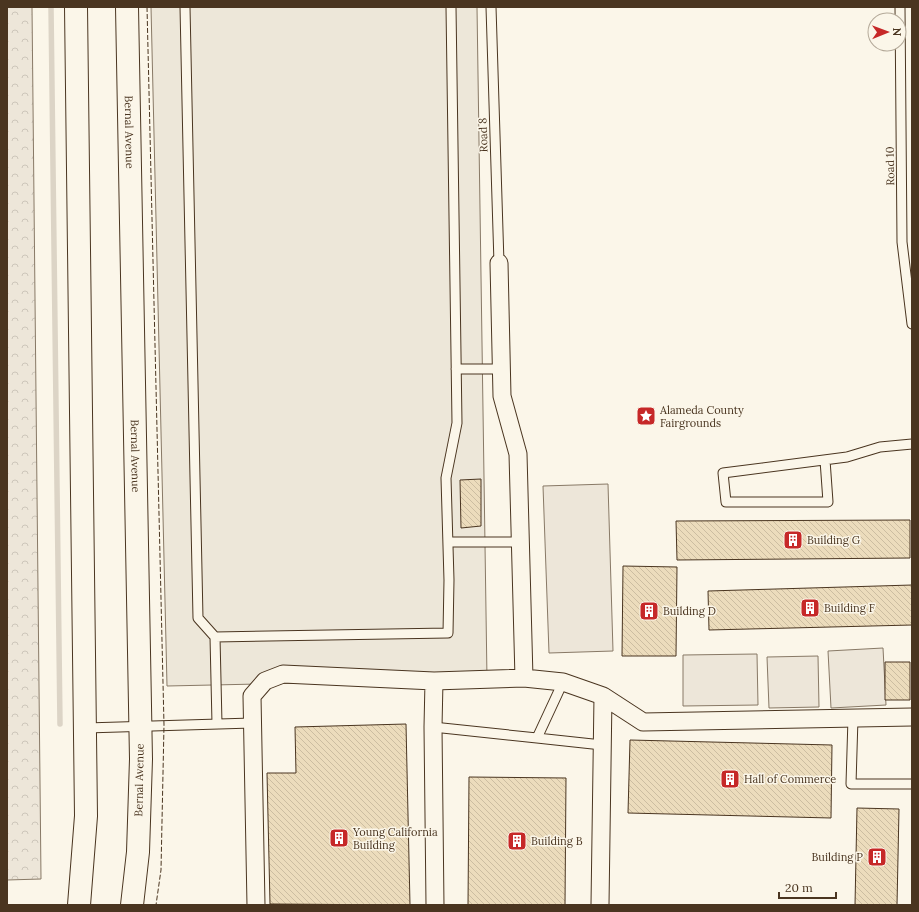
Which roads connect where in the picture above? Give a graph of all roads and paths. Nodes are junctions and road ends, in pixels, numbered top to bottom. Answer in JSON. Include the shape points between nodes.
{"nodes":[{"id":1,"x":76,"y":7,"type":"edge"},
{"id":2,"x":127,"y":7,"type":"edge"},
{"id":3,"x":185,"y":7,"type":"edge"},
{"id":4,"x":451,"y":7,"type":"edge"},
{"id":5,"x":491,"y":7,"type":"edge"},
{"id":6,"x":900,"y":7,"type":"edge"},
{"id":7,"x":498,"y":263,"type":"joint"},
{"id":8,"x":912,"y":324,"type":"edge"},
{"id":9,"x":456,"y":369,"type":"junction"},
{"id":10,"x":501,"y":369,"type":"junction"},
{"id":11,"x":912,"y":444,"type":"edge"},
{"id":12,"x":825,"y":460,"type":"junction"},
{"id":13,"x":448,"y":542,"type":"junction"},
{"id":14,"x":519,"y":542,"type":"junction"},
{"id":15,"x":215,"y":636,"type":"junction"},
{"id":16,"x":524,"y":678,"type":"junction"},
{"id":17,"x":434,"y":681,"type":"junction"},
{"id":18,"x":563,"y":682,"type":"junction"},
{"id":19,"x":603,"y":696,"type":"junction"},
{"id":20,"x":912,"y":716,"type":"edge"},
{"id":21,"x":853,"y":718,"type":"junction"},
{"id":22,"x":252,"y":723,"type":"junction"},
{"id":23,"x":217,"y":724,"type":"junction"},
{"id":24,"x":140,"y":726,"type":"junction"},
{"id":25,"x":433,"y":727,"type":"junction"},
{"id":26,"x":86,"y":728,"type":"junction"},
{"id":27,"x":537,"y":738,"type":"junction"},
{"id":28,"x":602,"y":746,"type":"junction"},
{"id":29,"x":912,"y":784,"type":"edge"},
{"id":30,"x":80,"y":905,"type":"edge"},
{"id":31,"x":132,"y":905,"type":"edge"},
{"id":32,"x":256,"y":905,"type":"edge"},
{"id":33,"x":435,"y":905,"type":"edge"},
{"id":34,"x":600,"y":905,"type":"edge"}],
"edges":[{"from":1,"to":26,"type":"main road"},
{"from":2,"to":24,"type":"main road","name":"Bernal Avenue"},
{"from":3,"to":15,"type":"lane","via":[[198,618]]},
{"from":4,"to":9,"type":"lane"},
{"from":5,"to":7,"type":"lane","name":"Road 8"},
{"from":6,"to":8,"type":"lane","name":"Road 10","via":[[902,242]]},
{"from":7,"to":10,"type":"street"},
{"from":9,"to":10,"type":"lane"},
{"from":9,"to":13,"type":"lane","via":[[456,424],[446,478]]},
{"from":10,"to":14,"type":"street","via":[[502,396],[518,454]]},
{"from":11,"to":12,"type":"lane","via":[[880,447],[847,457]]},
{"from":12,"to":12,"type":"lane","via":[[723,473],[726,502],[828,502]]},
{"from":13,"to":14,"type":"lane"},
{"from":13,"to":15,"type":"lane","via":[[448,633]]},
{"from":14,"to":16,"type":"street"},
{"from":15,"to":23,"type":"lane"},
{"from":16,"to":17,"type":"street"},
{"from":16,"to":18,"type":"street"},
{"from":17,"to":22,"type":"street","via":[[282,674],[265,681],[252,696]]},
{"from":17,"to":25,"type":"street"},
{"from":18,"to":19,"type":"street"},
{"from":18,"to":27,"type":"lane"},
{"from":19,"to":21,"type":"street","via":[[643,722]]},
{"from":19,"to":28,"type":"street"},
{"from":20,"to":21,"type":"street"},
{"from":21,"to":29,"type":"lane","via":[[851,784]]},
{"from":22,"to":23,"type":"lane"},
{"from":22,"to":32,"type":"street"},
{"from":23,"to":24,"type":"lane"},
{"from":24,"to":26,"type":"lane"},
{"from":24,"to":31,"type":"main road","name":"Bernal Avenue","via":[[138,852]]},
{"from":25,"to":27,"type":"lane"},
{"from":25,"to":33,"type":"street"},
{"from":26,"to":30,"type":"main road","via":[[86,816]]},
{"from":27,"to":28,"type":"lane"},
{"from":28,"to":34,"type":"street"}]}
